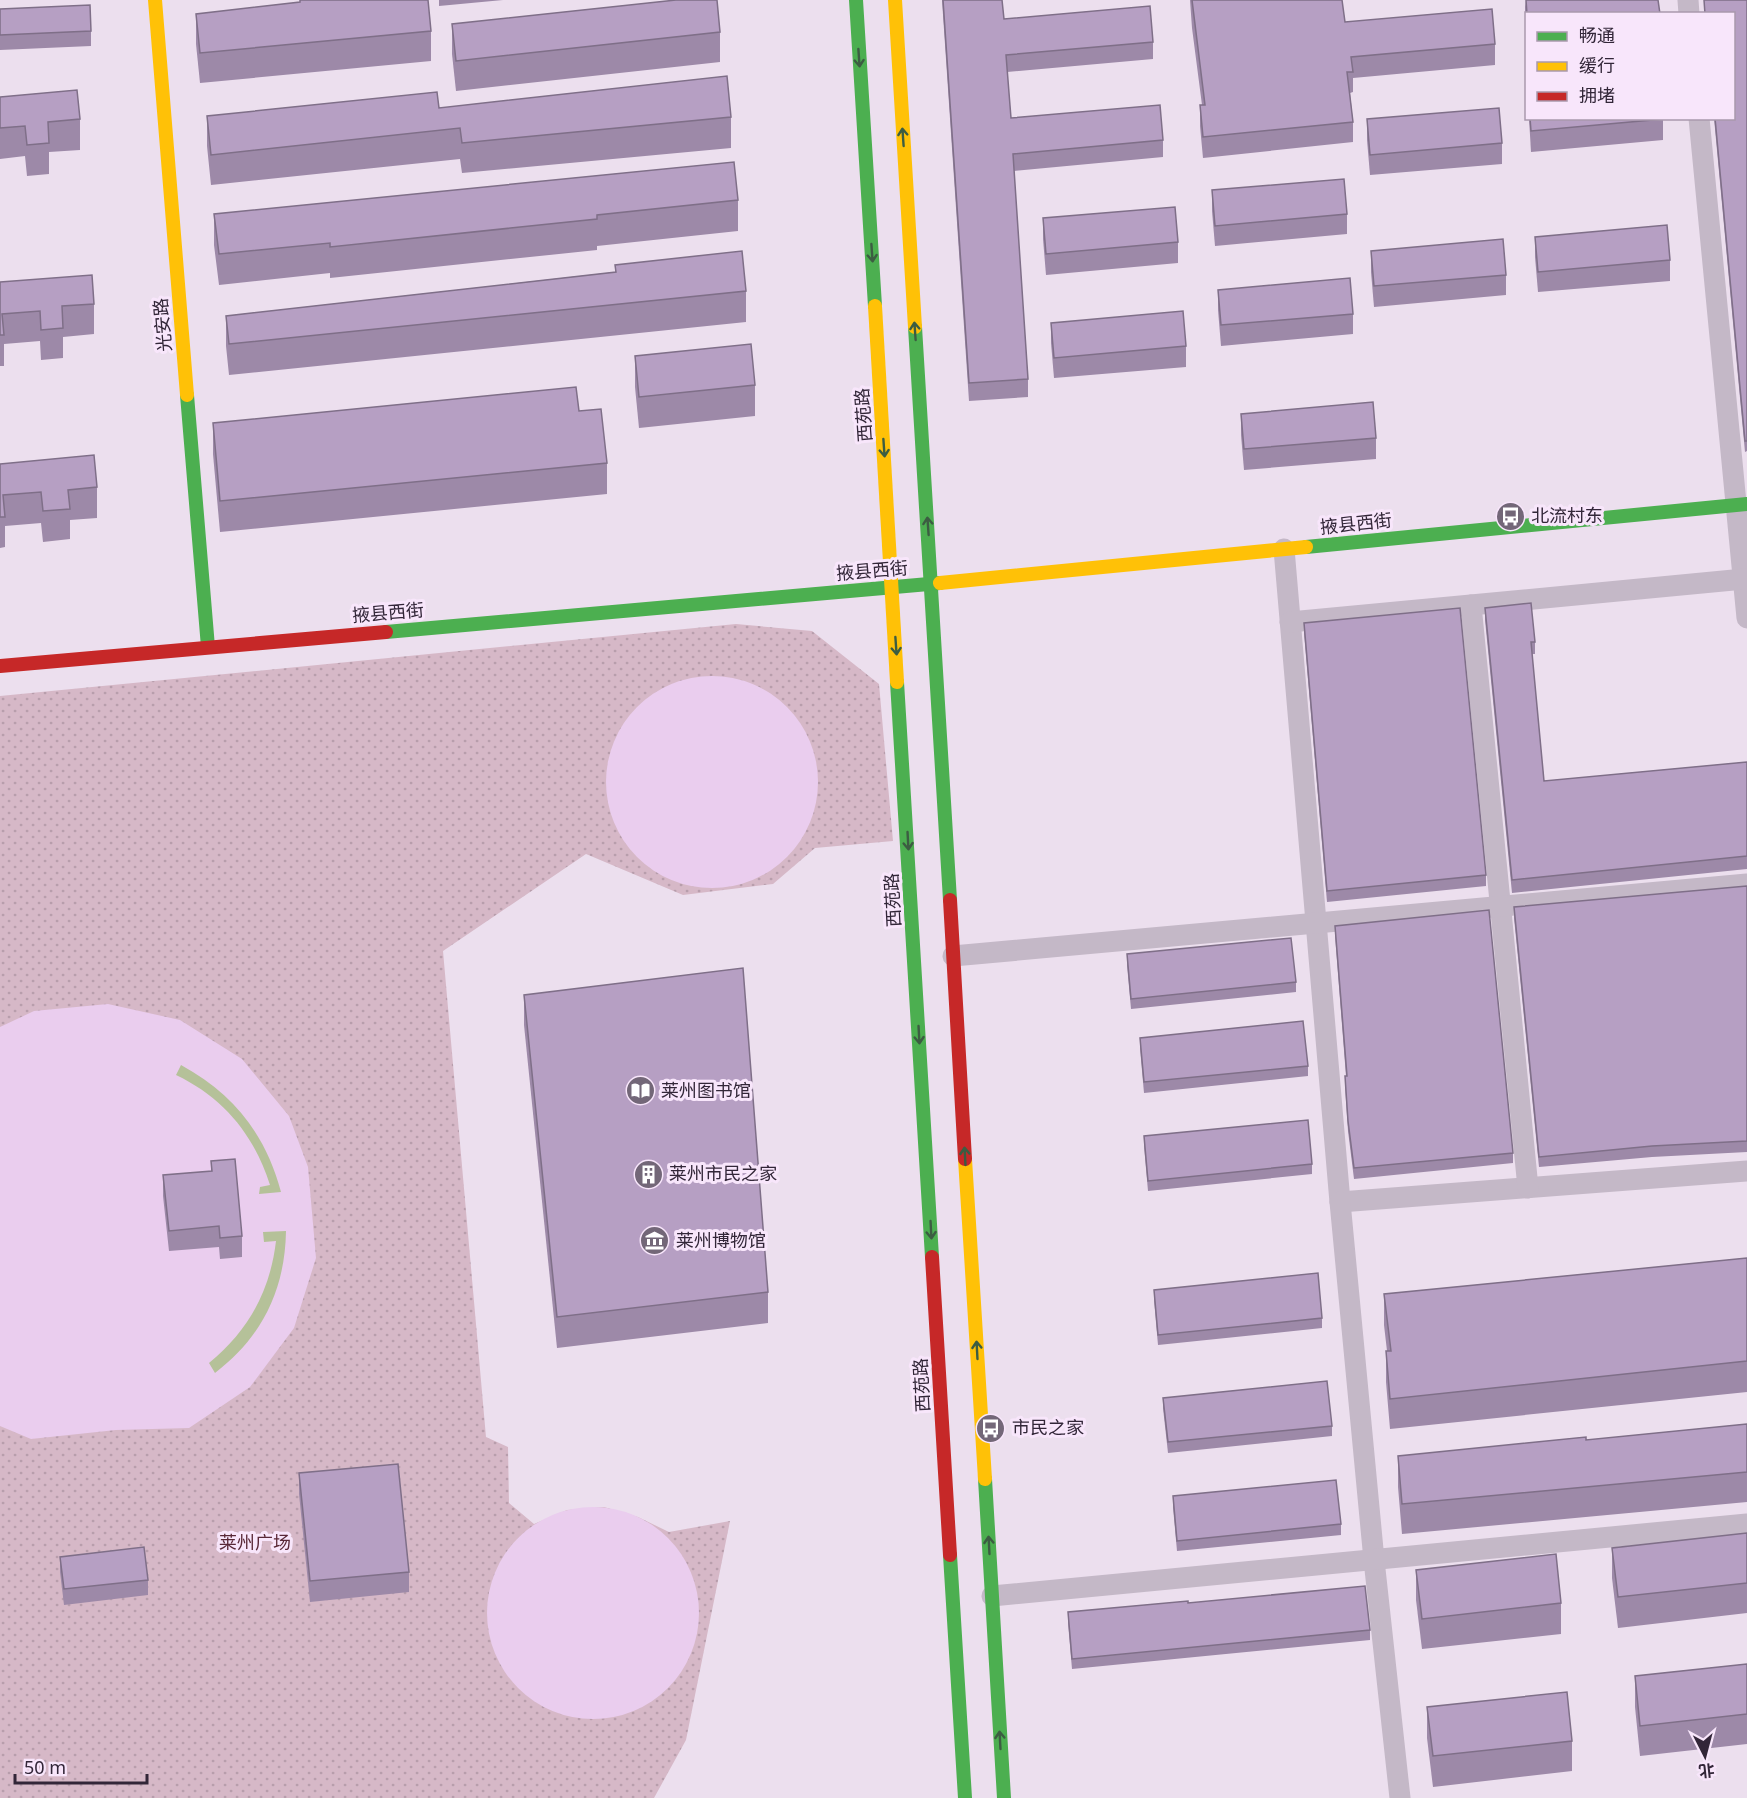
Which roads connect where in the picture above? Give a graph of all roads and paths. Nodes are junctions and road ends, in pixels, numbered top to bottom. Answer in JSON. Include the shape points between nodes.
{"nodes":[{"id":1,"x":155,"y":0,"type":"edge"},
{"id":2,"x":856,"y":0,"type":"edge"},
{"id":3,"x":895,"y":0,"type":"edge"},
{"id":4,"x":1700,"y":120,"type":"edge"},
{"id":5,"x":1742,"y":504,"type":"edge"},
{"id":6,"x":1284,"y":549,"type":"junction"},
{"id":7,"x":1744,"y":579,"type":"junction"},
{"id":8,"x":931,"y":584,"type":"junction"},
{"id":9,"x":892,"y":588,"type":"junction"},
{"id":10,"x":1471,"y":605,"type":"junction"},
{"id":11,"x":1747,"y":618,"type":"edge"},
{"id":12,"x":1290,"y":622,"type":"junction"},
{"id":13,"x":208,"y":646,"type":"junction"},
{"id":14,"x":0,"y":666,"type":"edge"},
{"id":15,"x":1747,"y":884,"type":"edge"},
{"id":16,"x":1499,"y":906,"type":"junction"},
{"id":17,"x":1316,"y":923,"type":"junction"},
{"id":18,"x":953,"y":956,"type":"junction"},
{"id":19,"x":1747,"y":1171,"type":"edge"},
{"id":20,"x":1528,"y":1188,"type":"junction"},
{"id":21,"x":1340,"y":1202,"type":"junction"},
{"id":22,"x":1747,"y":1524,"type":"edge"},
{"id":23,"x":1374,"y":1560,"type":"junction"},
{"id":24,"x":992,"y":1596,"type":"junction"},
{"id":25,"x":965,"y":1798,"type":"edge"},
{"id":26,"x":1004,"y":1798,"type":"edge"},
{"id":27,"x":1400,"y":1798,"type":"edge"}],
"edges":[{"from":1,"to":13,"type":"main road","name":"光安路"},
{"from":2,"to":9,"type":"main road","name":"西苑路","one_way":true},
{"from":8,"to":3,"type":"main road","one_way":true},
{"from":4,"to":5,"type":"street"},
{"from":5,"to":6,"type":"main road","name":"掖县西街"},
{"from":5,"to":7,"type":"street"},
{"from":6,"to":8,"type":"main road","name":"掖县西街"},
{"from":6,"to":12,"type":"street"},
{"from":7,"to":10,"type":"street"},
{"from":7,"to":11,"type":"street"},
{"from":8,"to":9,"type":"main road","name":"掖县西街"},
{"from":8,"to":18,"type":"main road"},
{"from":9,"to":13,"type":"main road","name":"掖县西街"},
{"from":9,"to":25,"type":"main road","name":"西苑路","one_way":true},
{"from":10,"to":12,"type":"street"},
{"from":10,"to":16,"type":"street"},
{"from":12,"to":17,"type":"street"},
{"from":13,"to":14,"type":"main road","name":"掖县西街"},
{"from":15,"to":16,"type":"street"},
{"from":16,"to":17,"type":"street"},
{"from":16,"to":20,"type":"street"},
{"from":17,"to":18,"type":"street"},
{"from":17,"to":21,"type":"street"},
{"from":24,"to":18,"type":"main road","one_way":true},
{"from":19,"to":20,"type":"street"},
{"from":20,"to":21,"type":"street"},
{"from":21,"to":23,"type":"street"},
{"from":22,"to":23,"type":"street"},
{"from":23,"to":24,"type":"street"},
{"from":23,"to":27,"type":"street"},
{"from":26,"to":24,"type":"main road","one_way":true}]}
